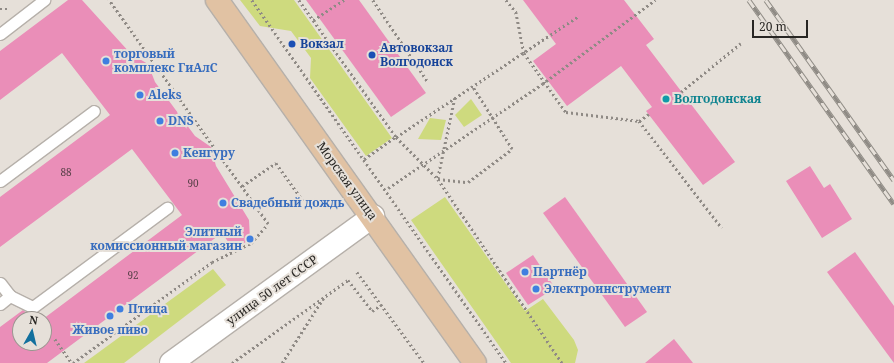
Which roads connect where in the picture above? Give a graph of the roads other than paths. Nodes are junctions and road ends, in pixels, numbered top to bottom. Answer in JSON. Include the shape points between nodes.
{"nodes":[{"id":1,"x":44,"y":0,"type":"edge"},
{"id":2,"x":217,"y":0,"type":"edge"},
{"id":3,"x":31,"y":4,"type":"edge"},
{"id":4,"x":0,"y":34,"type":"edge"},
{"id":5,"x":94,"y":111,"type":"dead end"},
{"id":6,"x":0,"y":181,"type":"edge"},
{"id":7,"x":167,"y":208,"type":"dead end"},
{"id":8,"x":372,"y":216,"type":"junction"},
{"id":9,"x":0,"y":283,"type":"edge"},
{"id":10,"x":10,"y":296,"type":"junction"},
{"id":11,"x":0,"y":304,"type":"edge"},
{"id":12,"x":171,"y":363,"type":"edge"},
{"id":13,"x":475,"y":363,"type":"edge"}],
"edges":[{"from":1,"to":3,"type":"lane"},
{"from":2,"to":8,"type":"main road","name":"Морская улица"},
{"from":3,"to":4,"type":"lane"},
{"from":5,"to":6,"type":"lane"},
{"from":7,"to":10,"type":"lane","via":[[33,307]]},
{"from":8,"to":12,"type":"street","name":"улица 50 лет СССР"},
{"from":8,"to":13,"type":"main road","name":"Морская улица"},
{"from":9,"to":10,"type":"lane"},
{"from":10,"to":11,"type":"lane"}]}
